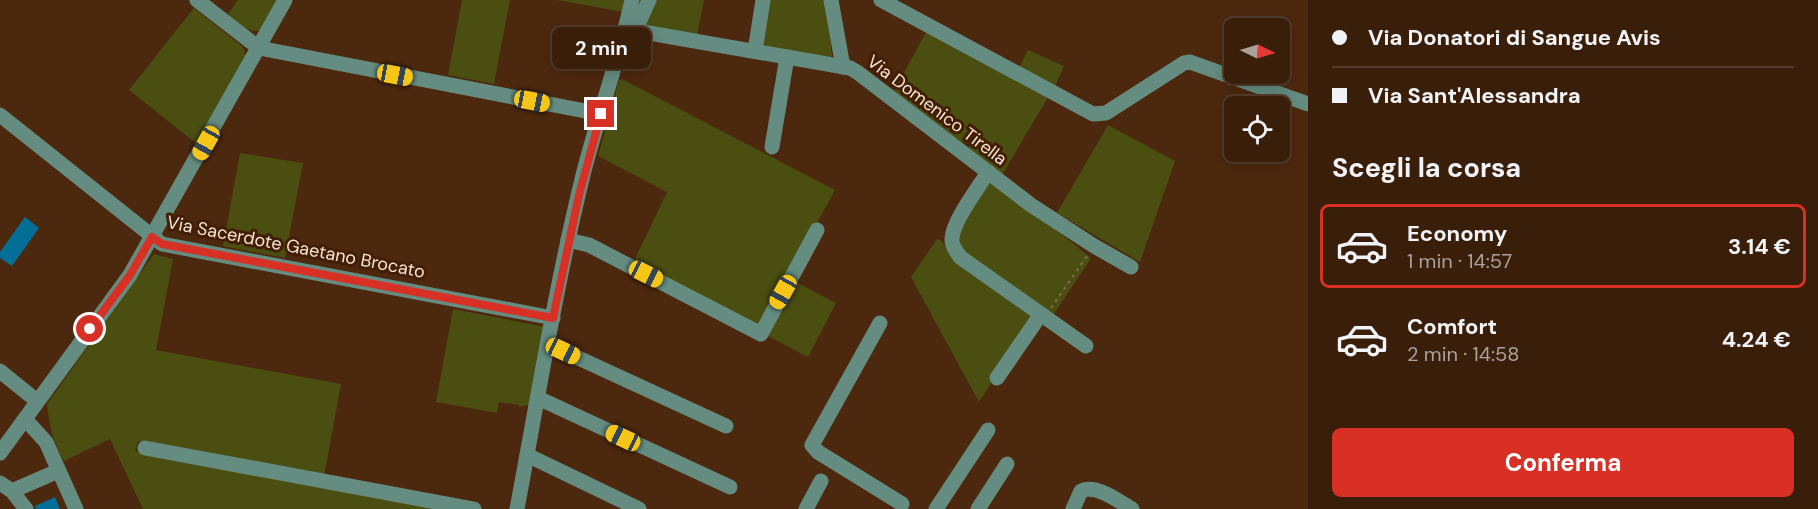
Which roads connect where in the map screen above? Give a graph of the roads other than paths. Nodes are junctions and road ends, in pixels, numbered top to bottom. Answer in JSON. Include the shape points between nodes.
{"nodes":[{"id":1,"x":197,"y":0,"type":"edge"},
{"id":2,"x":285,"y":0,"type":"edge"},
{"id":3,"x":632,"y":0,"type":"edge"},
{"id":4,"x":648,"y":0,"type":"edge"},
{"id":5,"x":764,"y":0,"type":"edge"},
{"id":6,"x":831,"y":0,"type":"edge"},
{"id":7,"x":881,"y":0,"type":"edge"},
{"id":8,"x":631,"y":30,"type":"junction"},
{"id":9,"x":259,"y":48,"type":"junction"},
{"id":10,"x":755,"y":51,"type":"junction"},
{"id":11,"x":787,"y":57,"type":"junction"},
{"id":12,"x":843,"y":67,"type":"junction"},
{"id":13,"x":1308,"y":104,"type":"edge"},
{"id":14,"x":601,"y":114,"type":"junction"},
{"id":15,"x":0,"y":115,"type":"edge"},
{"id":16,"x":772,"y":147,"type":"dead end"},
{"id":17,"x":988,"y":172,"type":"junction"},
{"id":18,"x":818,"y":230,"type":"dead end"},
{"id":19,"x":152,"y":237,"type":"junction"},
{"id":20,"x":568,"y":240,"type":"junction"},
{"id":21,"x":1131,"y":267,"type":"dead end"},
{"id":22,"x":1043,"y":315,"type":"junction"},
{"id":23,"x":553,"y":318,"type":"junction"},
{"id":24,"x":880,"y":323,"type":"dead end"},
{"id":25,"x":548,"y":344,"type":"junction"},
{"id":26,"x":1086,"y":346,"type":"dead end"},
{"id":27,"x":0,"y":371,"type":"edge"},
{"id":28,"x":997,"y":378,"type":"dead end"},
{"id":29,"x":538,"y":399,"type":"junction"},
{"id":30,"x":37,"y":401,"type":"junction"},
{"id":31,"x":25,"y":419,"type":"junction"},
{"id":32,"x":726,"y":426,"type":"dead end"},
{"id":33,"x":988,"y":430,"type":"dead end"},
{"id":34,"x":145,"y":448,"type":"dead end"},
{"id":35,"x":0,"y":453,"type":"edge"},
{"id":36,"x":527,"y":455,"type":"junction"},
{"id":37,"x":1007,"y":464,"type":"dead end"},
{"id":38,"x":58,"y":471,"type":"junction"},
{"id":39,"x":821,"y":482,"type":"dead end"},
{"id":40,"x":6,"y":487,"type":"edge"},
{"id":41,"x":730,"y":487,"type":"dead end"},
{"id":42,"x":905,"y":507,"type":"edge"},
{"id":43,"x":26,"y":509,"type":"edge"},
{"id":44,"x":76,"y":509,"type":"edge"},
{"id":45,"x":474,"y":509,"type":"edge"},
{"id":46,"x":517,"y":509,"type":"edge"},
{"id":47,"x":639,"y":509,"type":"edge"},
{"id":48,"x":806,"y":509,"type":"edge"},
{"id":49,"x":936,"y":509,"type":"edge"},
{"id":50,"x":978,"y":509,"type":"edge"},
{"id":51,"x":1072,"y":509,"type":"edge"},
{"id":52,"x":1132,"y":509,"type":"edge"}],
"edges":[{"from":1,"to":9,"type":"street"},
{"from":2,"to":9,"type":"street"},
{"from":3,"to":8,"type":"street"},
{"from":4,"to":8,"type":"street"},
{"from":5,"to":10,"type":"street"},
{"from":6,"to":12,"type":"street"},
{"from":7,"to":13,"type":"street","via":[[1093,114],[1106,113],[1190,62]]},
{"from":8,"to":10,"type":"street","name":"Via Domenico Tirella"},
{"from":8,"to":14,"type":"street"},
{"from":9,"to":14,"type":"street"},
{"from":9,"to":19,"type":"street"},
{"from":10,"to":11,"type":"street","name":"Via Domenico Tirella"},
{"from":11,"to":12,"type":"street","name":"Via Domenico Tirella"},
{"from":11,"to":16,"type":"street"},
{"from":12,"to":17,"type":"street","name":"Via Domenico Tirella","via":[[857,72]]},
{"from":14,"to":20,"type":"street"},
{"from":15,"to":19,"type":"street","name":"Via Sacerdote Gaetano Brocato"},
{"from":17,"to":21,"type":"street","name":"Via Domenico Tirella","via":[[1031,205]]},
{"from":17,"to":22,"type":"street","via":[[956,224],[952,239],[955,249],[960,257]]},
{"from":18,"to":20,"type":"street","via":[[761,334],[589,245]]},
{"from":19,"to":23,"type":"street","name":"Via Sacerdote Gaetano Brocato","via":[[162,244]]},
{"from":19,"to":30,"type":"street","via":[[130,275]]},
{"from":20,"to":23,"type":"street"},
{"from":22,"to":26,"type":"street"},
{"from":22,"to":28,"type":"street"},
{"from":23,"to":25,"type":"street"},
{"from":24,"to":42,"type":"street","via":[[812,445]]},
{"from":25,"to":29,"type":"street"},
{"from":25,"to":32,"type":"street"},
{"from":27,"to":30,"type":"street"},
{"from":29,"to":36,"type":"street"},
{"from":29,"to":41,"type":"street"},
{"from":30,"to":31,"type":"street"},
{"from":31,"to":35,"type":"street"},
{"from":31,"to":38,"type":"street","via":[[46,442]]},
{"from":33,"to":49,"type":"street"},
{"from":34,"to":45,"type":"street"},
{"from":36,"to":46,"type":"street"},
{"from":36,"to":47,"type":"street"},
{"from":37,"to":50,"type":"street"},
{"from":38,"to":40,"type":"street"},
{"from":38,"to":44,"type":"street"},
{"from":39,"to":48,"type":"street"},
{"from":40,"to":43,"type":"street"},
{"from":51,"to":52,"type":"street","via":[[1081,491],[1087,489]]}]}
